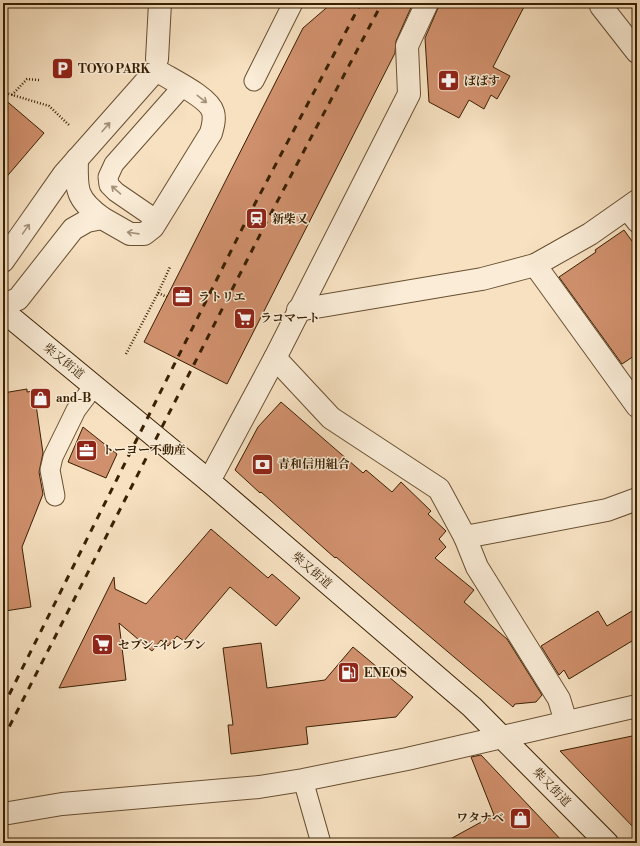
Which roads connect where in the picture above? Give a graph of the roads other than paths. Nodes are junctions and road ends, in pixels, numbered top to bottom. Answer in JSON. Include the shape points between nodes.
{"nodes":[{"id":1,"x":160,"y":3,"type":"edge"},
{"id":2,"x":293,"y":3,"type":"edge"},
{"id":3,"x":427,"y":3,"type":"edge"},
{"id":4,"x":600,"y":4,"type":"edge"},
{"id":5,"x":637,"y":52,"type":"edge"},
{"id":6,"x":156,"y":65,"type":"junction"},
{"id":7,"x":254,"y":81,"type":"dead end"},
{"id":8,"x":183,"y":86,"type":"junction"},
{"id":9,"x":76,"y":160,"type":"junction"},
{"id":10,"x":633,"y":211,"type":"edge"},
{"id":11,"x":160,"y":216,"type":"junction"},
{"id":12,"x":102,"y":218,"type":"junction"},
{"id":13,"x":3,"y":261,"type":"edge"},
{"id":14,"x":535,"y":265,"type":"junction"},
{"id":15,"x":3,"y":305,"type":"edge"},
{"id":16,"x":298,"y":310,"type":"junction"},
{"id":17,"x":3,"y":311,"type":"edge"},
{"id":18,"x":275,"y":358,"type":"junction"},
{"id":19,"x":94,"y":386,"type":"junction"},
{"id":20,"x":637,"y":406,"type":"edge"},
{"id":21,"x":209,"y":482,"type":"junction"},
{"id":22,"x":55,"y":496,"type":"dead end"},
{"id":23,"x":637,"y":499,"type":"edge"},
{"id":24,"x":465,"y":537,"type":"junction"},
{"id":25,"x":637,"y":706,"type":"edge"},
{"id":26,"x":566,"y":722,"type":"junction"},
{"id":27,"x":502,"y":736,"type":"junction"},
{"id":28,"x":303,"y":780,"type":"junction"},
{"id":29,"x":3,"y":814,"type":"edge"},
{"id":30,"x":321,"y":843,"type":"edge"},
{"id":31,"x":607,"y":843,"type":"edge"}],
"edges":[{"from":1,"to":6,"type":"street"},
{"from":2,"to":7,"type":"lane"},
{"from":3,"to":16,"type":"street","via":[[406,46],[409,94]]},
{"from":4,"to":5,"type":"street"},
{"from":6,"to":8,"type":"street"},
{"from":9,"to":6,"type":"street","one_way":true},
{"from":8,"to":11,"type":"street","one_way":true,"via":[[205,100],[213,111],[214,123],[211,133]]},
{"from":11,"to":8,"type":"lane","one_way":true,"via":[[151,216],[116,192],[109,185],[108,177],[114,164]]},
{"from":9,"to":12,"type":"street","via":[[81,198]]},
{"from":13,"to":9,"type":"street","one_way":true},
{"from":10,"to":14,"type":"street"},
{"from":11,"to":12,"type":"street","one_way":true,"via":[[153,227],[144,234],[130,234]]},
{"from":12,"to":15,"type":"street","via":[[87,221],[74,229],[18,299]]},
{"from":14,"to":16,"type":"street","via":[[482,279]]},
{"from":14,"to":20,"type":"street"},
{"from":16,"to":18,"type":"street"},
{"from":17,"to":19,"type":"street","name":"柴又街道"},
{"from":18,"to":21,"type":"street"},
{"from":18,"to":24,"type":"street","via":[[331,418],[439,489]]},
{"from":19,"to":21,"type":"street","name":"柴又街道"},
{"from":19,"to":22,"type":"lane","via":[[76,410],[54,457],[50,470]]},
{"from":21,"to":27,"type":"street","name":"柴又街道","via":[[472,707]]},
{"from":23,"to":24,"type":"street","via":[[607,510]]},
{"from":24,"to":26,"type":"street","via":[[477,567],[559,699]]},
{"from":25,"to":26,"type":"street"},
{"from":26,"to":27,"type":"street"},
{"from":27,"to":28,"type":"street"},
{"from":27,"to":31,"type":"street","name":"柴又街道"},
{"from":28,"to":29,"type":"street","via":[[259,787],[62,804]]},
{"from":28,"to":30,"type":"lane"}]}
